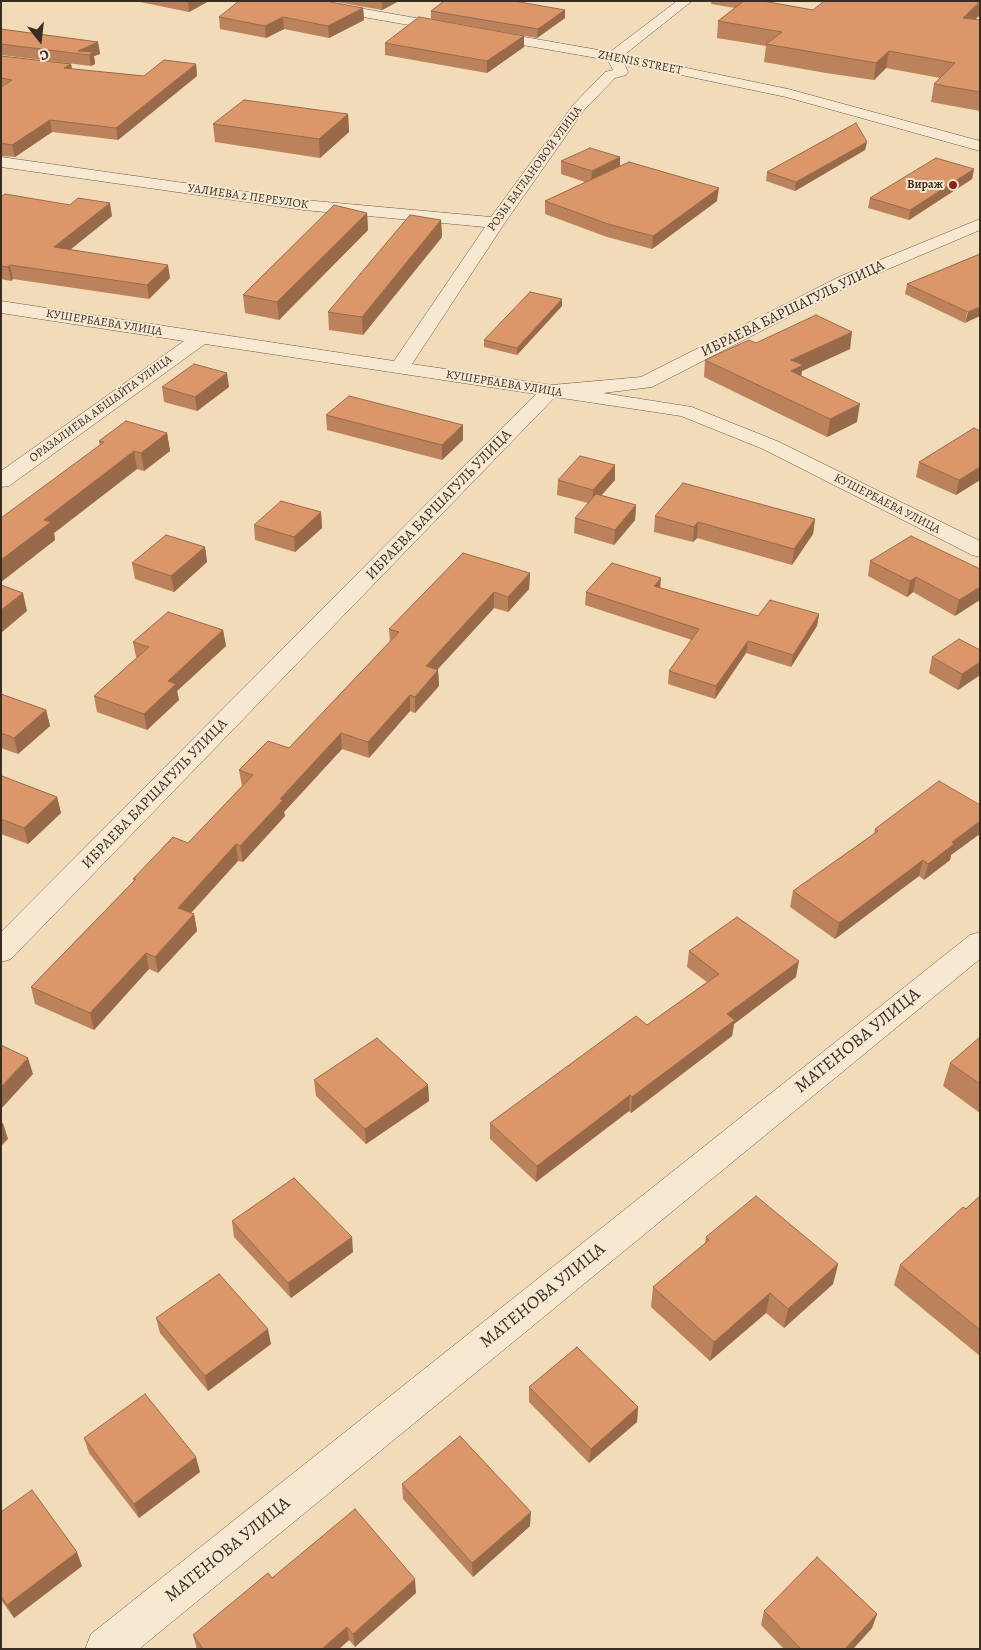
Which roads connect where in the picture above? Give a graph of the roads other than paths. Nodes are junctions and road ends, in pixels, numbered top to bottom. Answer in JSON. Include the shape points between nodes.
{"nodes":[{"id":1,"x":295,"y":1,"type":"edge"},
{"id":2,"x":686,"y":1,"type":"edge"},
{"id":3,"x":432,"y":10,"type":"edge"},
{"id":4,"x":411,"y":23,"type":"junction"},
{"id":5,"x":613,"y":57,"type":"junction"},
{"id":6,"x":980,"y":146,"type":"edge"},
{"id":7,"x":1,"y":162,"type":"edge"},
{"id":8,"x":496,"y":223,"type":"junction"},
{"id":9,"x":980,"y":224,"type":"edge"},
{"id":10,"x":1,"y":307,"type":"edge"},
{"id":11,"x":200,"y":338,"type":"junction"},
{"id":12,"x":399,"y":368,"type":"junction"},
{"id":13,"x":550,"y":391,"type":"junction"},
{"id":14,"x":1,"y":481,"type":"edge"},
{"id":15,"x":980,"y":550,"type":"edge"},
{"id":16,"x":980,"y":943,"type":"edge"},
{"id":17,"x":1,"y":951,"type":"edge"},
{"id":18,"x":106,"y":1649,"type":"edge"}],
"edges":[{"from":1,"to":4,"type":"street","name":"ZHENIS STREET"},
{"from":2,"to":5,"type":"street"},
{"from":3,"to":4,"type":"street"},
{"from":4,"to":5,"type":"street","name":"ZHENIS STREET"},
{"from":5,"to":6,"type":"street","name":"ZHENIS STREET","via":[[788,93]]},
{"from":5,"to":8,"type":"street","name":"РОЗЫ БАГЛАНОВОЙ УЛИЦА","via":[[621,72],[610,75],[579,107]]},
{"from":7,"to":8,"type":"street","name":"УАЛИЕВА 2 ПЕРЕУЛОК","via":[[304,205]]},
{"from":8,"to":12,"type":"street","name":"РОЗЫ БАГЛАНОВОЙ УЛИЦА"},
{"from":9,"to":13,"type":"street","name":"ИБРАЕВА БАРШАГУЛЬ УЛИЦА","via":[[847,280],[645,383]]},
{"from":10,"to":11,"type":"street","name":"КУШЕРБАЕВА УЛИЦА"},
{"from":11,"to":12,"type":"street","name":"КУШЕРБАЕВА УЛИЦА"},
{"from":11,"to":14,"type":"street","name":"ОРАЗАЛИЕВА АБШАЙТА УЛИЦА"},
{"from":12,"to":13,"type":"street","name":"КУШЕРБАЕВА УЛИЦА"},
{"from":13,"to":15,"type":"street","name":"КУШЕРБАЕВА УЛИЦА","via":[[685,411],[770,445]]},
{"from":13,"to":17,"type":"street","name":"ИБРАЕВА БАРШАГУЛЬ УЛИЦА"},
{"from":16,"to":18,"type":"street","name":"МАТЕНОВА УЛИЦА"}]}
